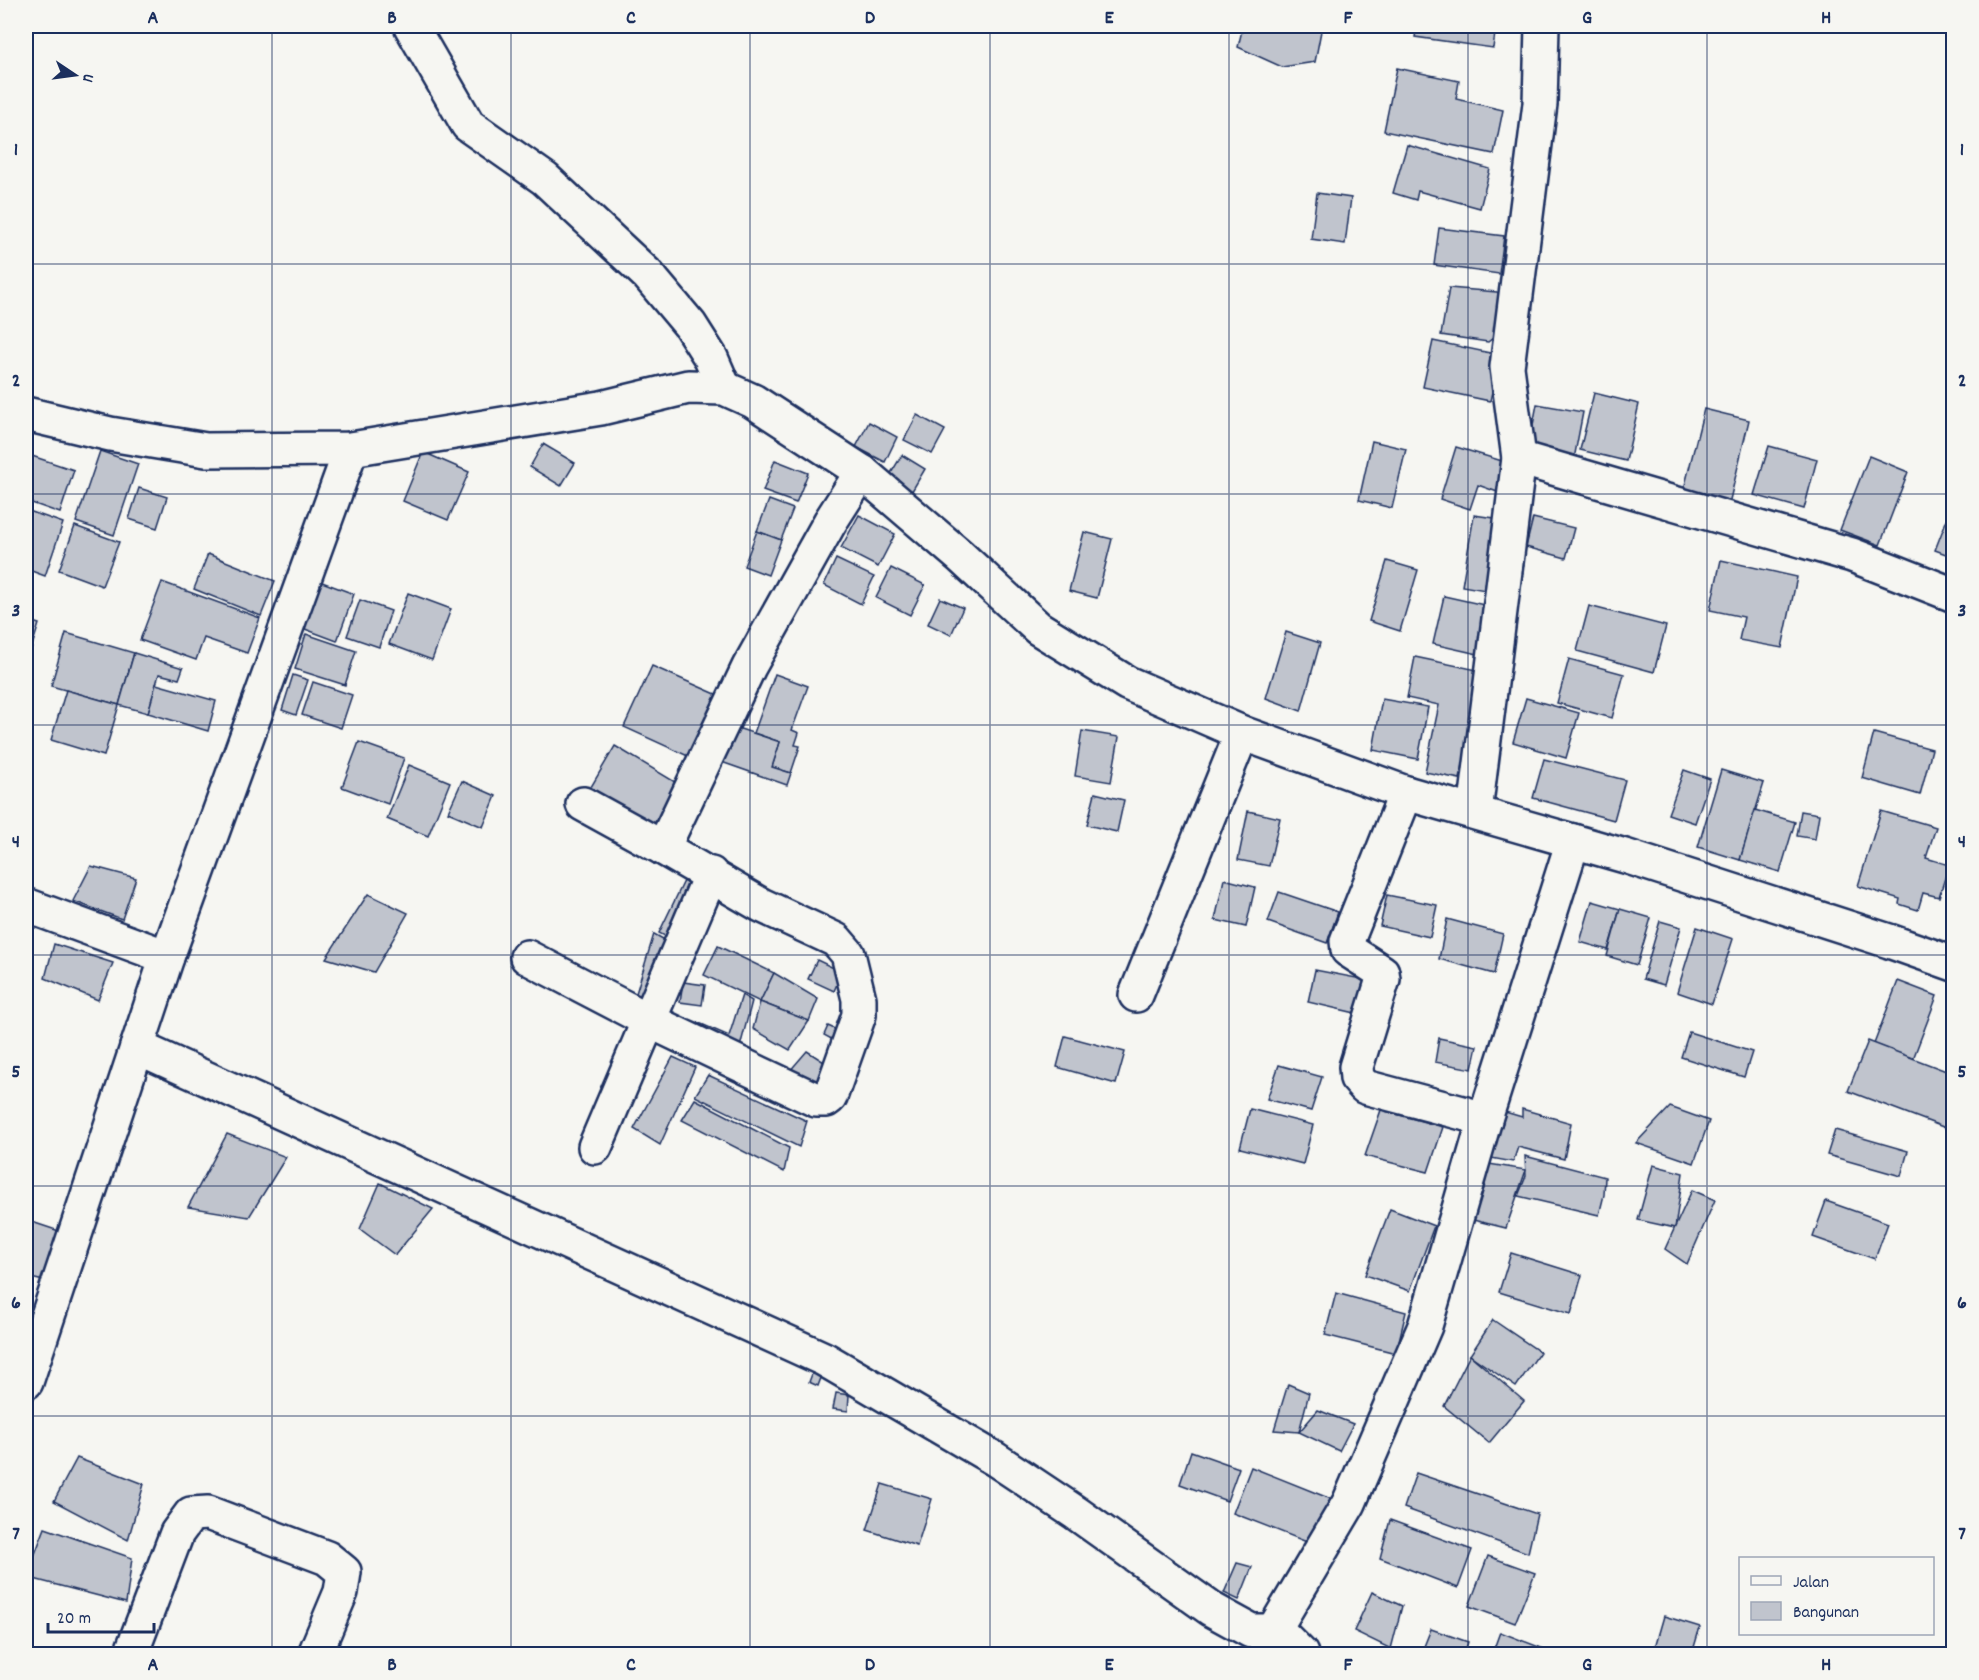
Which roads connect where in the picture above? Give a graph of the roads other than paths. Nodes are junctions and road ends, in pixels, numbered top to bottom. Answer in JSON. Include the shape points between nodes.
{"nodes":[{"id":1,"x":411,"y":26,"type":"edge"},
{"id":2,"x":1542,"y":26,"type":"edge"},
{"id":3,"x":724,"y":388,"type":"junction"},
{"id":4,"x":26,"y":414,"type":"edge"},
{"id":5,"x":351,"y":448,"type":"junction"},
{"id":6,"x":1519,"y":458,"type":"junction"},
{"id":7,"x":862,"y":472,"type":"junction"},
{"id":8,"x":1953,"y":596,"type":"edge"},
{"id":9,"x":1242,"y":733,"type":"junction"},
{"id":10,"x":1406,"y":793,"type":"junction"},
{"id":11,"x":583,"y":804,"type":"dead end"},
{"id":12,"x":1474,"y":812,"type":"junction"},
{"id":13,"x":1573,"y":841,"type":"junction"},
{"id":14,"x":663,"y":848,"type":"junction"},
{"id":15,"x":711,"y":874,"type":"junction"},
{"id":16,"x":26,"y":905,"type":"edge"},
{"id":17,"x":167,"y":957,"type":"junction"},
{"id":18,"x":527,"y":957,"type":"dead end"},
{"id":19,"x":1953,"y":964,"type":"edge"},
{"id":20,"x":1136,"y":995,"type":"dead end"},
{"id":21,"x":648,"y":1020,"type":"junction"},
{"id":22,"x":137,"y":1047,"type":"junction"},
{"id":23,"x":1485,"y":1119,"type":"junction"},
{"id":24,"x":595,"y":1148,"type":"dead end"},
{"id":25,"x":37,"y":1305,"type":"edge"},
{"id":26,"x":26,"y":1382,"type":"edge"},
{"id":27,"x":1275,"y":1628,"type":"junction"},
{"id":28,"x":131,"y":1654,"type":"edge"},
{"id":29,"x":315,"y":1654,"type":"edge"},
{"id":30,"x":1301,"y":1654,"type":"edge"}],
"edges":[{"from":1,"to":3,"type":"street","via":[[468,125],[545,179],[648,275],[690,325]]},
{"from":2,"to":6,"type":"street","via":[[1540,104],[1507,367]]},
{"from":3,"to":5,"type":"street","via":[[687,387],[601,408]]},
{"from":3,"to":7,"type":"street","via":[[753,401]]},
{"from":4,"to":5,"type":"street","via":[[110,434],[206,450]]},
{"from":5,"to":17,"type":"street"},
{"from":6,"to":8,"type":"street","via":[[1852,555]]},
{"from":6,"to":12,"type":"street"},
{"from":7,"to":9,"type":"street","via":[[1038,628],[1127,683]]},
{"from":7,"to":14,"type":"street","via":[[749,667]]},
{"from":9,"to":10,"type":"street"},
{"from":9,"to":20,"type":"street"},
{"from":10,"to":12,"type":"street"},
{"from":10,"to":23,"type":"street","via":[[1347,941],[1348,950],[1382,972],[1383,979],[1356,1067],[1357,1078],[1365,1087]]},
{"from":11,"to":14,"type":"street"},
{"from":12,"to":13,"type":"street"},
{"from":13,"to":19,"type":"street"},
{"from":13,"to":23,"type":"street"},
{"from":14,"to":15,"type":"street"},
{"from":15,"to":21,"type":"street"},
{"from":15,"to":21,"type":"street","via":[[761,905],[836,940],[848,954],[859,1015],[833,1091],[826,1100],[816,1100]]},
{"from":16,"to":17,"type":"street"},
{"from":17,"to":22,"type":"street"},
{"from":18,"to":21,"type":"street"},
{"from":21,"to":24,"type":"street"},
{"from":22,"to":25,"type":"street"},
{"from":22,"to":27,"type":"street","via":[[824,1359],[995,1459],[1211,1609],[1251,1631]]},
{"from":23,"to":27,"type":"street","via":[[1425,1326],[1349,1503]]},
{"from":25,"to":26,"type":"street"},
{"from":27,"to":30,"type":"street"},
{"from":28,"to":29,"type":"street","via":[[177,1533],[191,1514],[208,1513],[327,1558],[344,1572],[341,1592]]}]}
